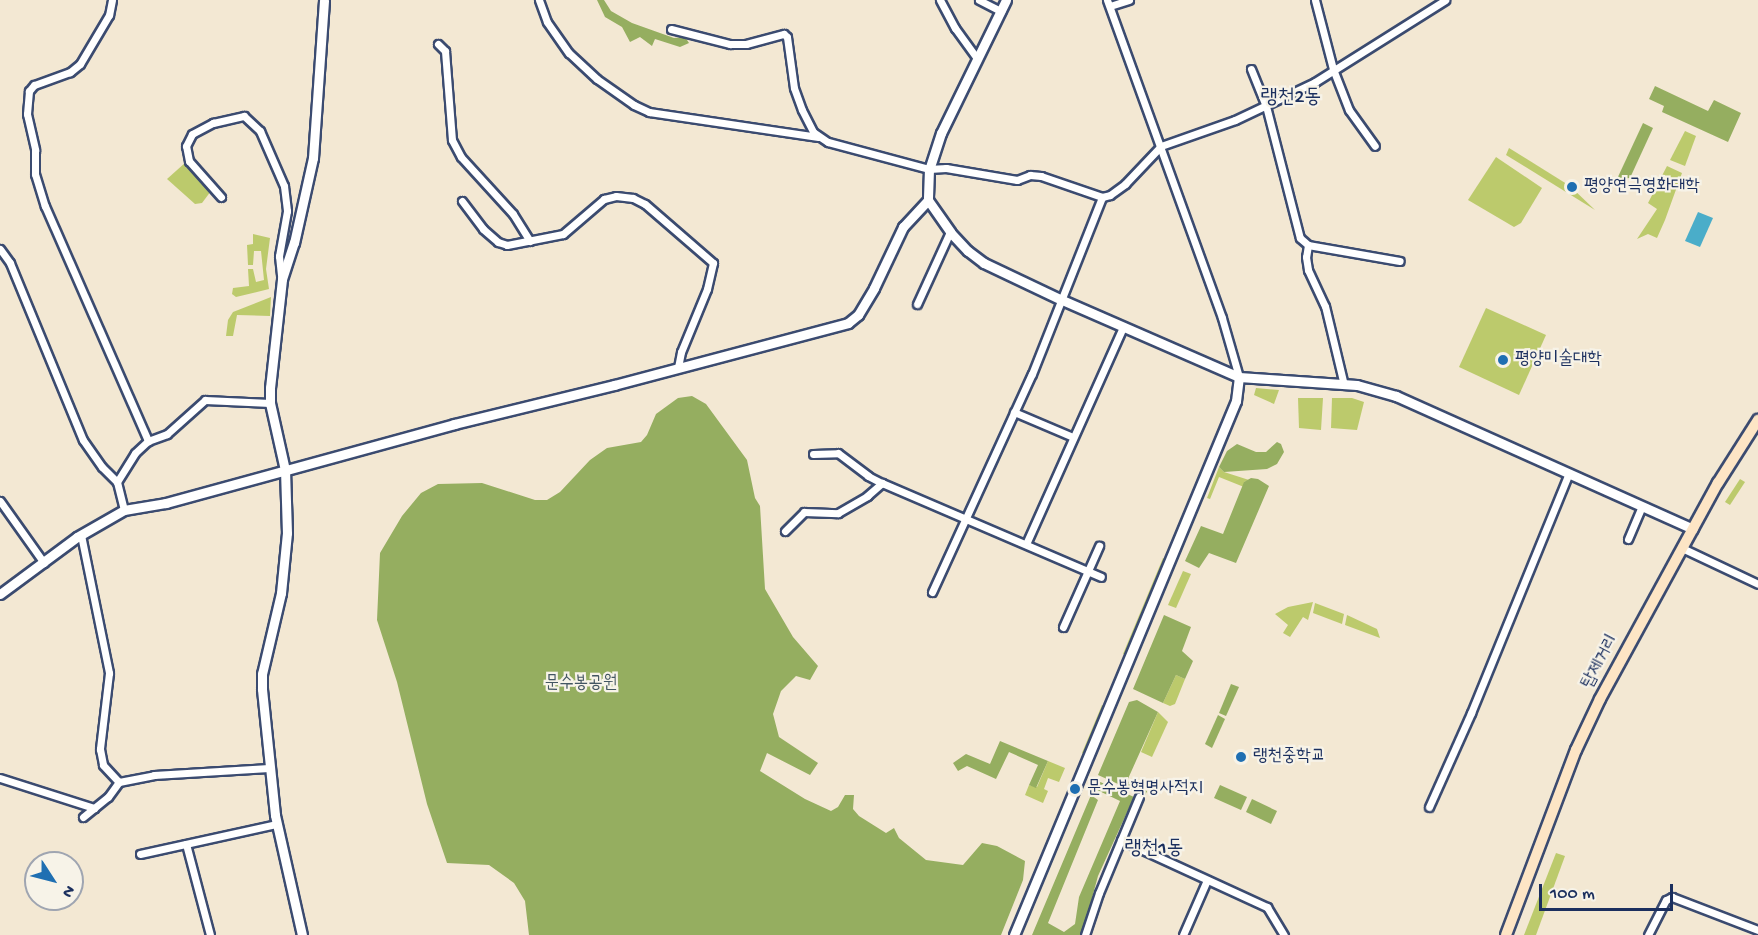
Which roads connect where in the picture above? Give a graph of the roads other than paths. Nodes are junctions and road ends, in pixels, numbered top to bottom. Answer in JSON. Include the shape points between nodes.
{"nodes":[{"id":1,"x":112,"y":0,"type":"edge"},
{"id":2,"x":324,"y":0,"type":"edge"},
{"id":3,"x":539,"y":0,"type":"edge"},
{"id":4,"x":940,"y":0,"type":"edge"},
{"id":5,"x":979,"y":0,"type":"edge"},
{"id":6,"x":1006,"y":0,"type":"edge"},
{"id":7,"x":1130,"y":0,"type":"edge"},
{"id":8,"x":1315,"y":0,"type":"edge"},
{"id":9,"x":1445,"y":0,"type":"edge"},
{"id":10,"x":1109,"y":3,"type":"edge"},
{"id":11,"x":1001,"y":11,"type":"junction"},
{"id":12,"x":671,"y":28,"type":"dead end"},
{"id":13,"x":438,"y":44,"type":"dead end"},
{"id":14,"x":977,"y":58,"type":"junction"},
{"id":15,"x":1251,"y":69,"type":"dead end"},
{"id":16,"x":1333,"y":69,"type":"junction"},
{"id":17,"x":1266,"y":106,"type":"junction"},
{"id":18,"x":818,"y":137,"type":"junction"},
{"id":19,"x":1161,"y":146,"type":"junction"},
{"id":20,"x":1375,"y":146,"type":"dead end"},
{"id":21,"x":929,"y":169,"type":"junction"},
{"id":22,"x":221,"y":197,"type":"dead end"},
{"id":23,"x":1102,"y":197,"type":"junction"},
{"id":24,"x":927,"y":200,"type":"junction"},
{"id":25,"x":462,"y":201,"type":"dead end"},
{"id":26,"x":950,"y":232,"type":"junction"},
{"id":27,"x":530,"y":241,"type":"junction"},
{"id":28,"x":1308,"y":245,"type":"junction"},
{"id":29,"x":0,"y":249,"type":"edge"},
{"id":30,"x":1400,"y":261,"type":"dead end"},
{"id":31,"x":282,"y":279,"type":"junction"},
{"id":32,"x":1062,"y":300,"type":"junction"},
{"id":33,"x":917,"y":304,"type":"dead end"},
{"id":34,"x":1123,"y":327,"type":"junction"},
{"id":35,"x":678,"y":368,"type":"junction"},
{"id":36,"x":1239,"y":377,"type":"junction"},
{"id":37,"x":1344,"y":385,"type":"junction"},
{"id":38,"x":270,"y":403,"type":"junction"},
{"id":39,"x":1014,"y":412,"type":"junction"},
{"id":40,"x":1758,"y":420,"type":"edge"},
{"id":41,"x":1073,"y":437,"type":"junction"},
{"id":42,"x":148,"y":441,"type":"junction"},
{"id":43,"x":813,"y":454,"type":"dead end"},
{"id":44,"x":285,"y":470,"type":"junction"},
{"id":45,"x":1569,"y":473,"type":"junction"},
{"id":46,"x":117,"y":483,"type":"junction"},
{"id":47,"x":882,"y":483,"type":"junction"},
{"id":48,"x":0,"y":501,"type":"edge"},
{"id":49,"x":1642,"y":506,"type":"junction"},
{"id":50,"x":124,"y":510,"type":"junction"},
{"id":51,"x":966,"y":518,"type":"junction"},
{"id":52,"x":1693,"y":529,"type":"junction"},
{"id":53,"x":785,"y":531,"type":"dead end"},
{"id":54,"x":81,"y":535,"type":"junction"},
{"id":55,"x":1628,"y":539,"type":"dead end"},
{"id":56,"x":1026,"y":544,"type":"junction"},
{"id":57,"x":1099,"y":546,"type":"dead end"},
{"id":58,"x":1682,"y":548,"type":"junction"},
{"id":59,"x":44,"y":563,"type":"junction"},
{"id":60,"x":1087,"y":571,"type":"junction"},
{"id":61,"x":1101,"y":577,"type":"dead end"},
{"id":62,"x":1758,"y":584,"type":"edge"},
{"id":63,"x":932,"y":592,"type":"dead end"},
{"id":64,"x":0,"y":594,"type":"edge"},
{"id":65,"x":1063,"y":627,"type":"dead end"},
{"id":66,"x":269,"y":768,"type":"junction"},
{"id":67,"x":0,"y":778,"type":"edge"},
{"id":68,"x":120,"y":782,"type":"junction"},
{"id":69,"x":1139,"y":797,"type":"dead end"},
{"id":70,"x":1429,"y":807,"type":"dead end"},
{"id":71,"x":94,"y":808,"type":"junction"},
{"id":72,"x":83,"y":817,"type":"dead end"},
{"id":73,"x":276,"y":824,"type":"junction"},
{"id":74,"x":1121,"y":840,"type":"junction"},
{"id":75,"x":186,"y":844,"type":"junction"},
{"id":76,"x":140,"y":854,"type":"dead end"},
{"id":77,"x":1207,"y":880,"type":"junction"},
{"id":78,"x":1758,"y":930,"type":"edge"},
{"id":79,"x":210,"y":935,"type":"edge"},
{"id":80,"x":302,"y":935,"type":"edge"},
{"id":81,"x":1014,"y":935,"type":"edge"},
{"id":82,"x":1085,"y":935,"type":"edge"},
{"id":83,"x":1183,"y":935,"type":"edge"},
{"id":84,"x":1284,"y":935,"type":"edge"},
{"id":85,"x":1506,"y":935,"type":"edge"},
{"id":86,"x":1648,"y":935,"type":"edge"}],
"edges":[{"from":1,"to":42,"type":"street","via":[[109,15],[80,64],[70,72],[34,85],[29,91],[27,114],[35,150],[35,174],[45,206]]},
{"from":2,"to":31,"type":"street","via":[[313,158]]},
{"from":3,"to":18,"type":"street","via":[[547,22],[568,53],[634,105],[649,112]]},
{"from":4,"to":14,"type":"street"},
{"from":5,"to":11,"type":"street"},
{"from":6,"to":11,"type":"street"},
{"from":7,"to":10,"type":"street"},
{"from":8,"to":16,"type":"street"},
{"from":9,"to":16,"type":"street"},
{"from":10,"to":19,"type":"street"},
{"from":11,"to":14,"type":"street"},
{"from":12,"to":18,"type":"street","via":[[730,44],[784,34],[794,88]]},
{"from":13,"to":27,"type":"street","via":[[445,51],[452,140],[461,157],[513,213]]},
{"from":14,"to":21,"type":"street","via":[[941,133]]},
{"from":15,"to":17,"type":"street"},
{"from":16,"to":17,"type":"street"},
{"from":16,"to":20,"type":"street","via":[[1349,110]]},
{"from":17,"to":19,"type":"street"},
{"from":17,"to":28,"type":"street","via":[[1300,238]]},
{"from":18,"to":21,"type":"street"},
{"from":19,"to":23,"type":"street","via":[[1125,184]]},
{"from":19,"to":36,"type":"street"},
{"from":21,"to":23,"type":"street","via":[[946,168],[1017,180],[1041,176]]},
{"from":21,"to":24,"type":"street"},
{"from":22,"to":31,"type":"street","via":[[189,161],[186,146],[192,134],[213,123],[244,116],[260,131],[284,186],[287,211],[279,256]]},
{"from":23,"to":32,"type":"street"},
{"from":24,"to":26,"type":"street"},
{"from":24,"to":35,"type":"street","via":[[903,228],[874,288],[858,315],[848,323]]},
{"from":25,"to":27,"type":"street","via":[[498,242],[507,245]]},
{"from":26,"to":32,"type":"street","via":[[984,263]]},
{"from":26,"to":33,"type":"street"},
{"from":27,"to":35,"type":"street","via":[[563,234],[597,202],[616,196],[645,204],[696,247],[713,263]]},
{"from":28,"to":30,"type":"street"},
{"from":28,"to":37,"type":"street","via":[[1308,270],[1325,306]]},
{"from":29,"to":46,"type":"street","via":[[10,263],[83,440]]},
{"from":31,"to":38,"type":"street"},
{"from":32,"to":34,"type":"street"},
{"from":32,"to":39,"type":"street"},
{"from":34,"to":36,"type":"street"},
{"from":34,"to":41,"type":"street"},
{"from":35,"to":44,"type":"street"},
{"from":36,"to":37,"type":"street"},
{"from":36,"to":81,"type":"street","via":[[1236,401]]},
{"from":37,"to":45,"type":"street","via":[[1396,396]]},
{"from":38,"to":42,"type":"street","via":[[205,400],[167,434]]},
{"from":38,"to":44,"type":"street"},
{"from":39,"to":41,"type":"street"},
{"from":39,"to":51,"type":"street"},
{"from":40,"to":52,"type":"main road","name":"탑제거리"},
{"from":41,"to":56,"type":"street"},
{"from":42,"to":46,"type":"street","via":[[135,453]]},
{"from":43,"to":47,"type":"street","via":[[838,453]]},
{"from":44,"to":50,"type":"street","via":[[166,503]]},
{"from":44,"to":66,"type":"street","via":[[287,533],[280,593],[262,674]]},
{"from":45,"to":49,"type":"street"},
{"from":45,"to":70,"type":"street"},
{"from":46,"to":50,"type":"street"},
{"from":47,"to":51,"type":"street"},
{"from":47,"to":53,"type":"street","via":[[838,513],[804,512]]},
{"from":48,"to":59,"type":"street"},
{"from":49,"to":52,"type":"street"},
{"from":49,"to":55,"type":"street"},
{"from":50,"to":54,"type":"street"},
{"from":51,"to":56,"type":"street"},
{"from":51,"to":63,"type":"street"},
{"from":52,"to":58,"type":"main road","name":"탑제거리"},
{"from":54,"to":59,"type":"street"},
{"from":54,"to":68,"type":"street","via":[[109,673],[100,749],[103,765]]},
{"from":56,"to":60,"type":"street"},
{"from":57,"to":60,"type":"street"},
{"from":58,"to":62,"type":"street"},
{"from":58,"to":85,"type":"main road","name":"탑제거리","via":[[1576,750]]},
{"from":59,"to":64,"type":"street"},
{"from":60,"to":61,"type":"street"},
{"from":60,"to":65,"type":"street"},
{"from":66,"to":68,"type":"street","via":[[154,775]]},
{"from":66,"to":73,"type":"street"},
{"from":67,"to":71,"type":"street"},
{"from":68,"to":71,"type":"street"},
{"from":69,"to":74,"type":"street"},
{"from":71,"to":72,"type":"street"},
{"from":73,"to":75,"type":"street"},
{"from":73,"to":80,"type":"street"},
{"from":74,"to":77,"type":"street"},
{"from":74,"to":82,"type":"street"},
{"from":75,"to":76,"type":"street"},
{"from":75,"to":79,"type":"street"},
{"from":77,"to":83,"type":"street"},
{"from":77,"to":84,"type":"street","via":[[1267,907]]},
{"from":78,"to":86,"type":"street","via":[[1672,897],[1666,900]]}]}
